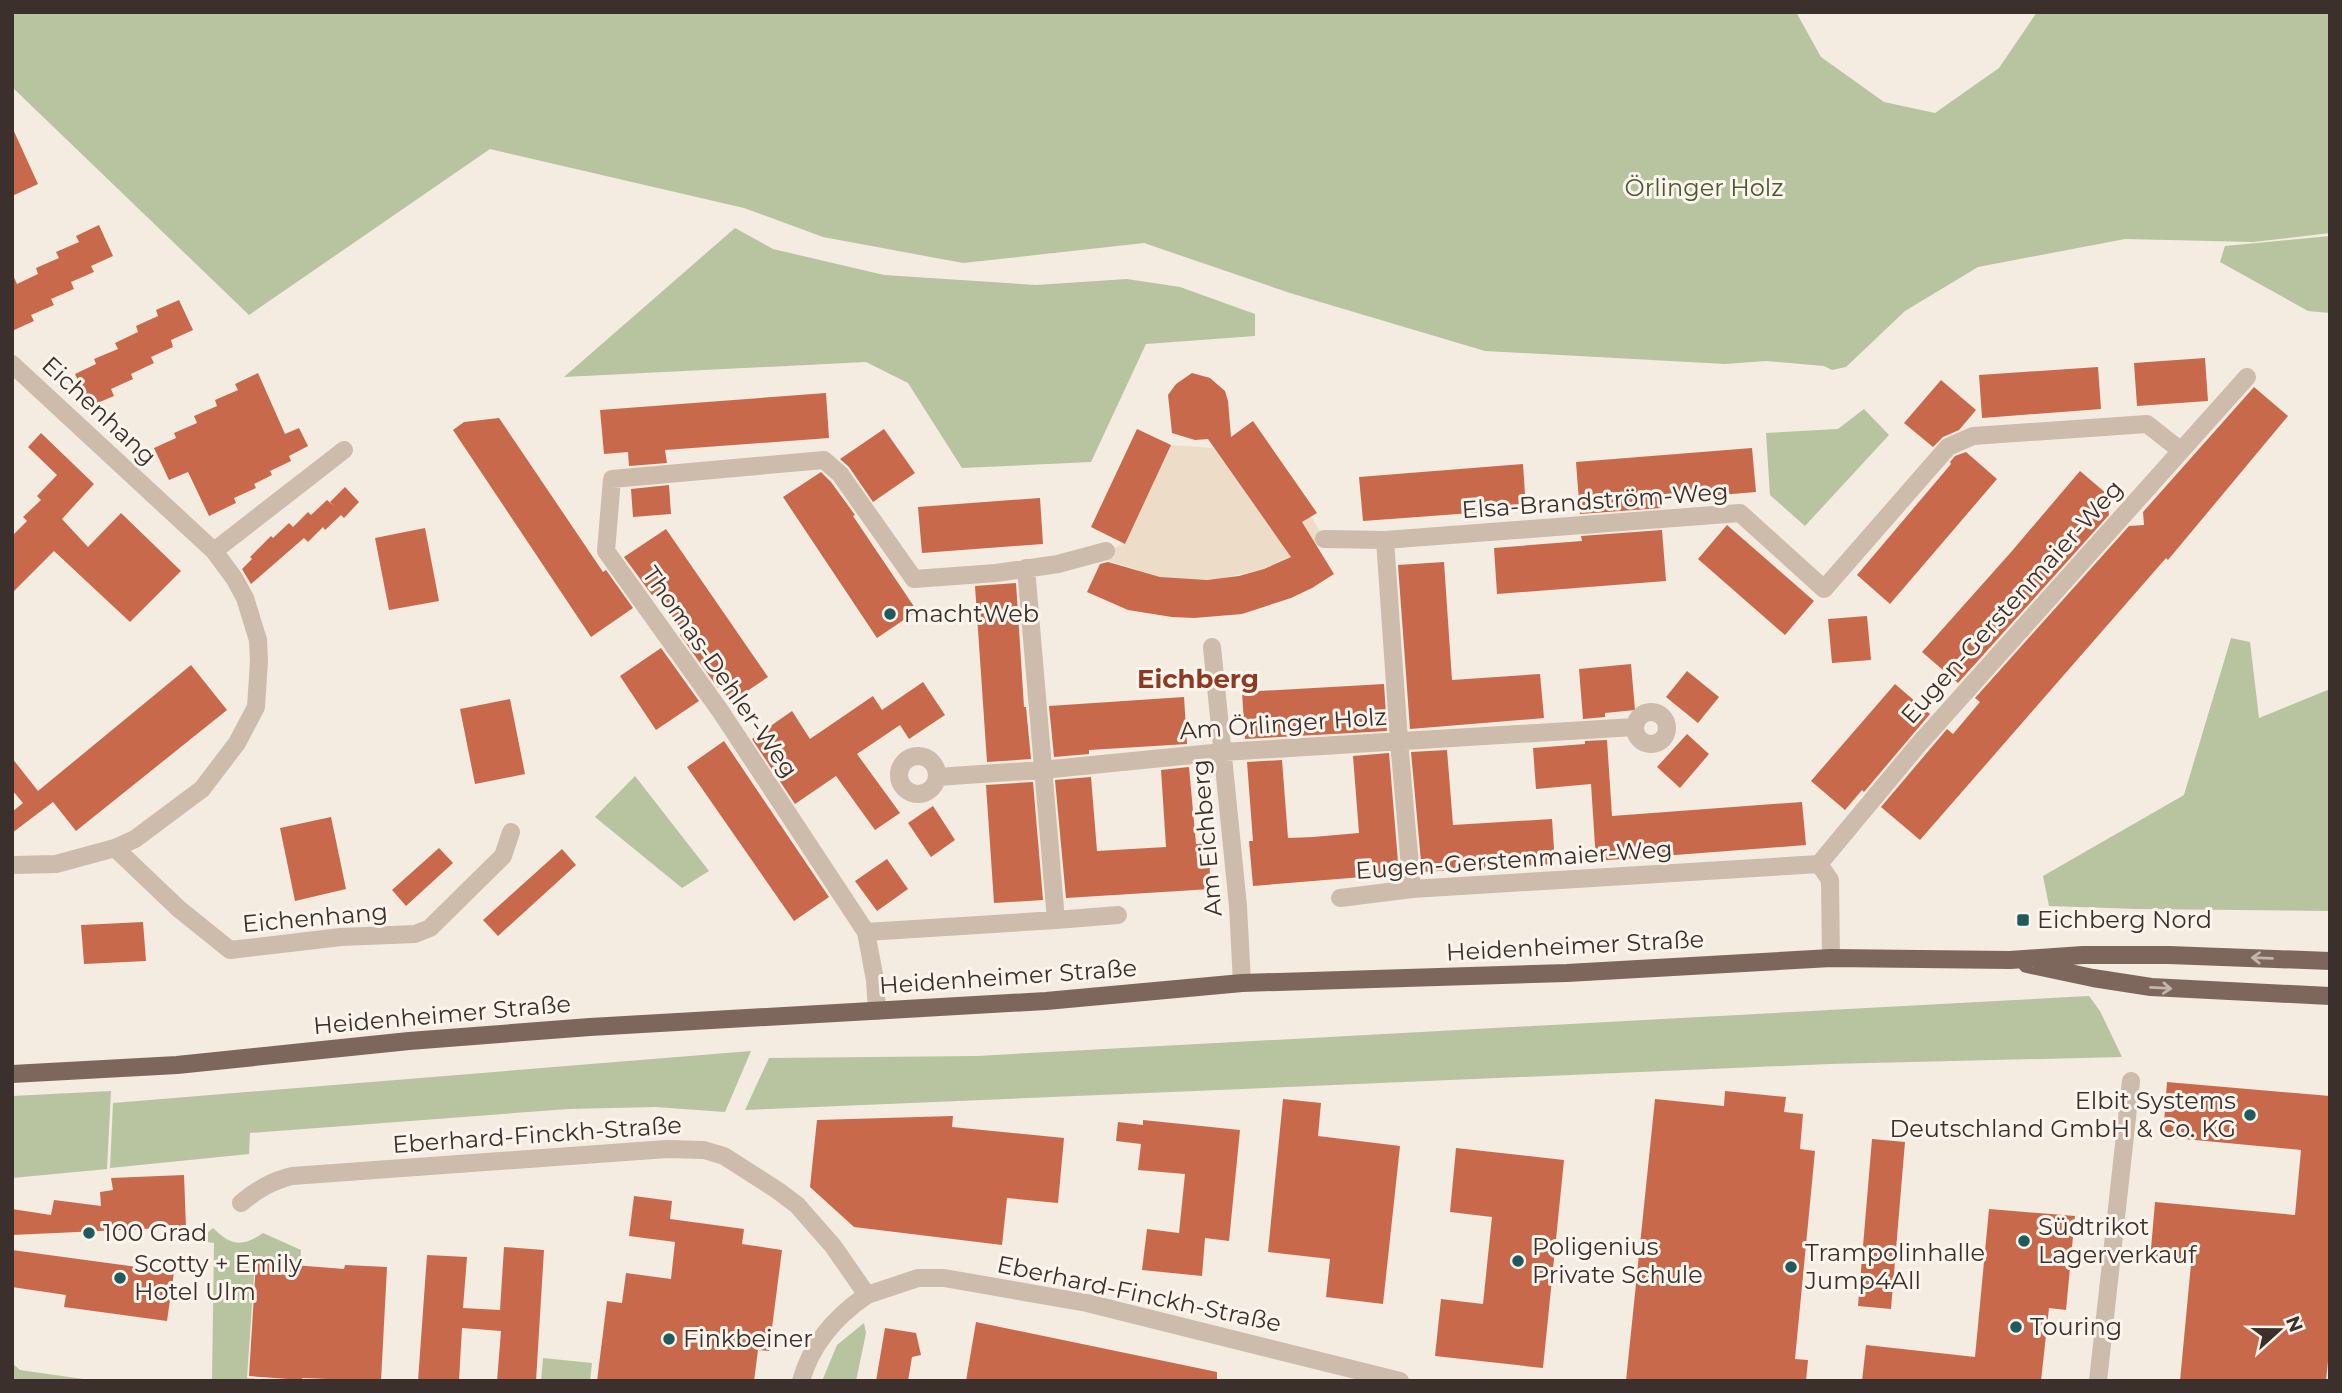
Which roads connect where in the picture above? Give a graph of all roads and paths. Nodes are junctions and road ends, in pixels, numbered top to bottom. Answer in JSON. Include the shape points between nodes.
{"nodes":[{"id":1,"x":12,"y":364,"type":"edge"},
{"id":2,"x":2247,"y":377,"type":"dead end"},
{"id":3,"x":344,"y":450,"type":"dead end"},
{"id":4,"x":2180,"y":450,"type":"junction"},
{"id":5,"x":1324,"y":539,"type":"dead end"},
{"id":6,"x":1385,"y":540,"type":"junction"},
{"id":7,"x":214,"y":551,"type":"junction"},
{"id":8,"x":1106,"y":551,"type":"dead end"},
{"id":9,"x":1026,"y":568,"type":"junction"},
{"id":10,"x":1212,"y":647,"type":"dead end"},
{"id":11,"x":1634,"y":727,"type":"dead end"},
{"id":12,"x":1399,"y":741,"type":"junction"},
{"id":13,"x":1223,"y":752,"type":"junction"},
{"id":14,"x":1042,"y":769,"type":"junction"},
{"id":15,"x":937,"y":777,"type":"dead end"},
{"id":16,"x":511,"y":832,"type":"dead end"},
{"id":17,"x":115,"y":848,"type":"junction"},
{"id":18,"x":1819,"y":864,"type":"junction"},
{"id":19,"x":12,"y":866,"type":"edge"},
{"id":20,"x":1412,"y":889,"type":"junction"},
{"id":21,"x":1340,"y":898,"type":"dead end"},
{"id":22,"x":1118,"y":915,"type":"dead end"},
{"id":23,"x":1056,"y":920,"type":"junction"},
{"id":24,"x":866,"y":932,"type":"junction"},
{"id":25,"x":1830,"y":958,"type":"junction"},
{"id":26,"x":2010,"y":960,"type":"junction"},
{"id":27,"x":2330,"y":961,"type":"edge"},
{"id":28,"x":1242,"y":984,"type":"junction"},
{"id":29,"x":2302,"y":995,"type":"junction"},
{"id":30,"x":2330,"y":996,"type":"edge"},
{"id":31,"x":2330,"y":1007,"type":"edge"},
{"id":32,"x":877,"y":1011,"type":"junction"},
{"id":33,"x":12,"y":1074,"type":"edge"},
{"id":34,"x":2131,"y":1081,"type":"dead end"},
{"id":35,"x":242,"y":1203,"type":"dead end"},
{"id":36,"x":867,"y":1295,"type":"junction"},
{"id":37,"x":801,"y":1381,"type":"edge"},
{"id":38,"x":1400,"y":1381,"type":"edge"},
{"id":39,"x":2098,"y":1381,"type":"edge"}],
"edges":[{"from":1,"to":7,"type":"street","name":"Eichenhang"},
{"from":2,"to":4,"type":"street","name":"Eugen-Gerstenmaier-Weg"},
{"from":3,"to":7,"type":"street"},
{"from":4,"to":6,"type":"street","name":"Elsa-Brandström-Weg","via":[[2147,424],[1973,436],[1948,447],[1824,589],[1740,513]]},
{"from":4,"to":18,"type":"street","name":"Eugen-Gerstenmaier-Weg","via":[[1918,745]]},
{"from":5,"to":6,"type":"street"},
{"from":6,"to":12,"type":"street"},
{"from":7,"to":17,"type":"street","name":"Eichenhang","via":[[245,598],[255,628],[259,661],[256,707],[237,743],[202,789],[135,839]]},
{"from":8,"to":9,"type":"street"},
{"from":9,"to":14,"type":"street"},
{"from":9,"to":24,"type":"street","name":"Thomas-Dehler-Weg","via":[[914,579],[840,474],[824,460],[612,479],[606,551],[721,712]]},
{"from":10,"to":13,"type":"street","name":"Am Eichberg"},
{"from":11,"to":12,"type":"street","name":"Am Örlinger Holz"},
{"from":12,"to":13,"type":"street","name":"Am Örlinger Holz"},
{"from":12,"to":20,"type":"street"},
{"from":13,"to":14,"type":"street","name":"Am Örlinger Holz"},
{"from":13,"to":28,"type":"street","name":"Am Eichberg"},
{"from":14,"to":15,"type":"street","name":"Am Örlinger Holz"},
{"from":14,"to":23,"type":"street"},
{"from":16,"to":17,"type":"street","name":"Eichenhang","via":[[503,856],[430,928],[415,934],[230,950]]},
{"from":17,"to":19,"type":"street","name":"Eichenhang","via":[[56,864]]},
{"from":18,"to":20,"type":"street","name":"Eugen-Gerstenmaier-Weg"},
{"from":18,"to":25,"type":"street","via":[[1830,880]]},
{"from":20,"to":21,"type":"street","name":"Eugen-Gerstenmaier-Weg"},
{"from":22,"to":23,"type":"street"},
{"from":23,"to":24,"type":"street"},
{"from":24,"to":32,"type":"street","name":"Thomas-Dehler-Weg"},
{"from":25,"to":26,"type":"main road","name":"Heidenheimer Straße"},
{"from":25,"to":28,"type":"main road","name":"Heidenheimer Straße"},
{"from":27,"to":26,"type":"main road","name":"Heidenheimer Straße","one_way":true,"via":[[2169,955]]},
{"from":26,"to":29,"type":"main road","name":"Heidenheimer Straße","one_way":true,"via":[[2127,985]]},
{"from":28,"to":32,"type":"main road","name":"Heidenheimer Straße"},
{"from":29,"to":30,"type":"main road","name":"Heidenheimer Straße"},
{"from":29,"to":31,"type":"street"},
{"from":32,"to":33,"type":"main road","name":"Heidenheimer Straße","via":[[590,1027],[177,1065]]},
{"from":34,"to":39,"type":"street"},
{"from":35,"to":36,"type":"street","name":"Eberhard-Finckh-Straße","via":[[260,1187],[292,1176],[705,1150],[737,1162],[797,1205]]},
{"from":36,"to":37,"type":"street","name":"Eberhard-Finckh-Straße","via":[[845,1310],[825,1333]]},
{"from":36,"to":38,"type":"street","name":"Eberhard-Finckh-Straße","via":[[918,1278],[944,1278],[1087,1303]]}]}
